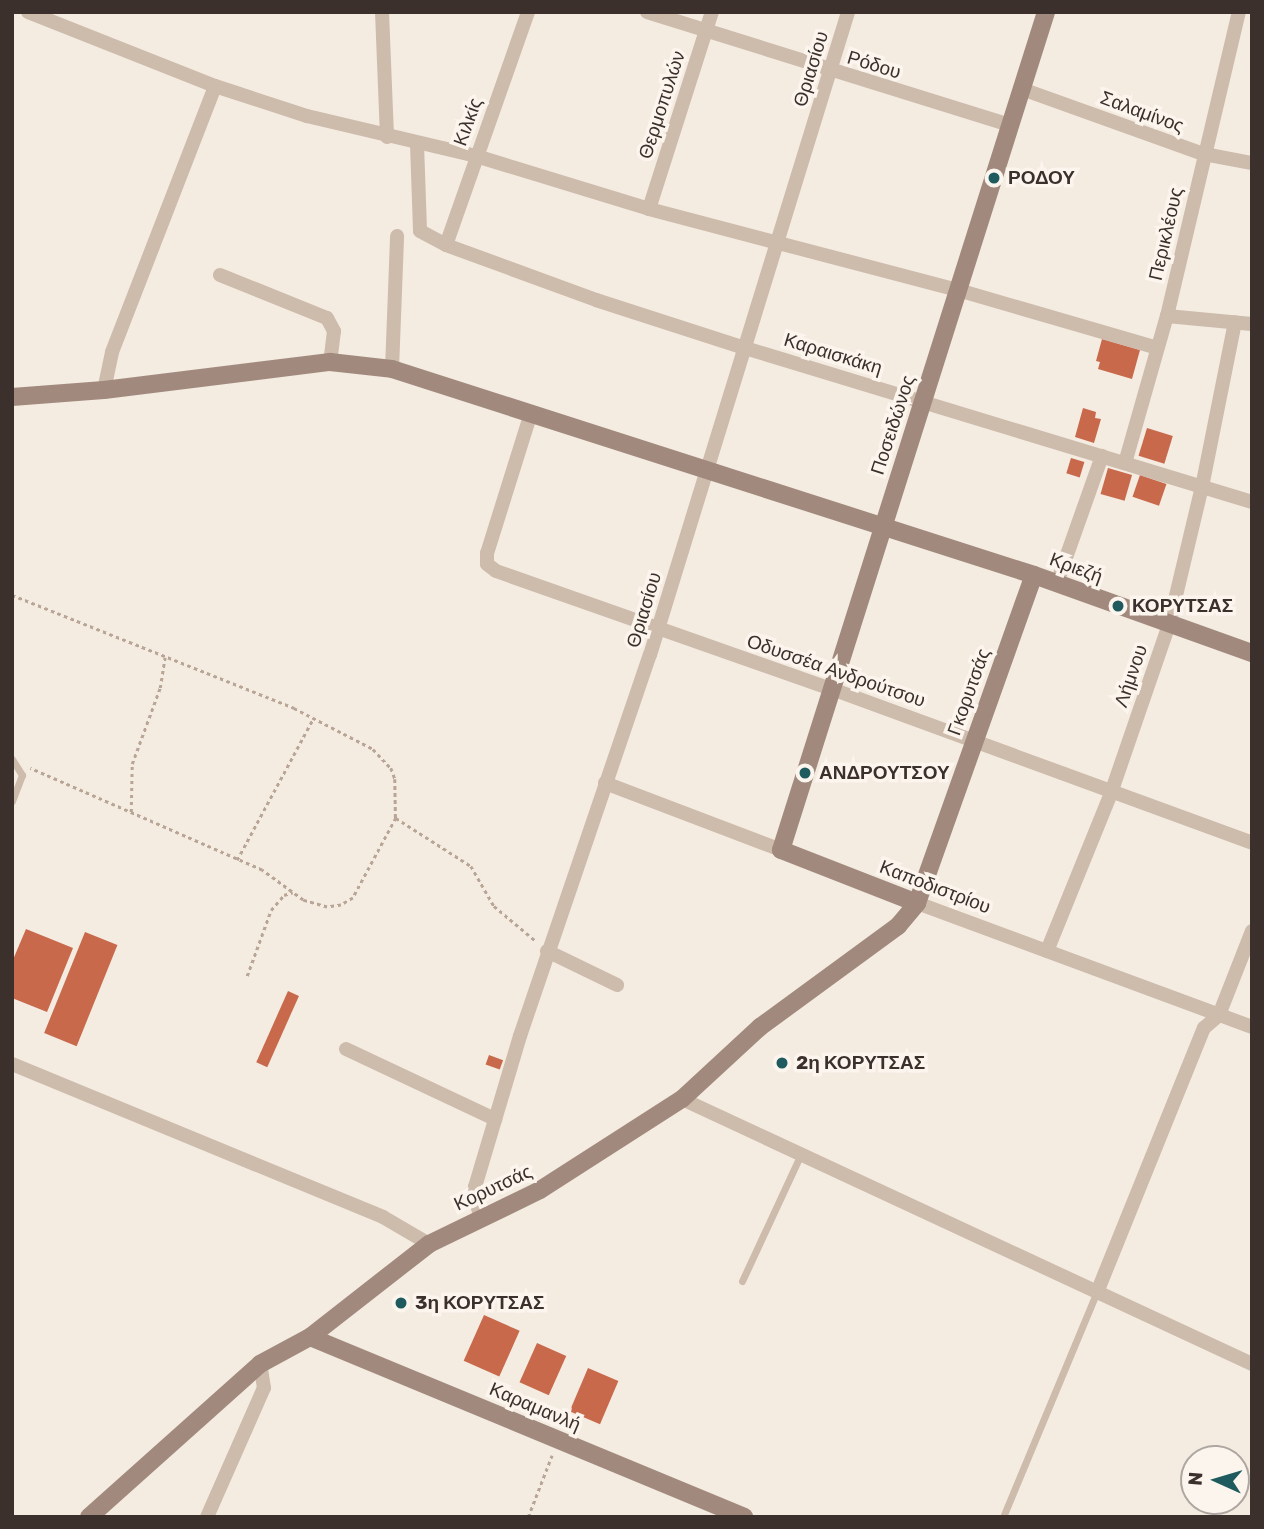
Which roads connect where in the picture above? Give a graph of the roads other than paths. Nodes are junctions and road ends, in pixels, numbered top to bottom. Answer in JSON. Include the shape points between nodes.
{"nodes":[{"id":1,"x":28,"y":12,"type":"edge"},
{"id":2,"x":383,"y":12,"type":"edge"},
{"id":3,"x":528,"y":12,"type":"edge"},
{"id":4,"x":647,"y":12,"type":"edge"},
{"id":5,"x":712,"y":12,"type":"edge"},
{"id":6,"x":848,"y":12,"type":"edge"},
{"id":7,"x":1046,"y":12,"type":"edge"},
{"id":8,"x":1239,"y":12,"type":"edge"},
{"id":9,"x":706,"y":31,"type":"junction"},
{"id":10,"x":830,"y":72,"type":"junction"},
{"id":11,"x":215,"y":86,"type":"junction"},
{"id":12,"x":1022,"y":89,"type":"junction"},
{"id":13,"x":1010,"y":125,"type":"junction"},
{"id":14,"x":387,"y":137,"type":"junction"},
{"id":15,"x":416,"y":144,"type":"junction"},
{"id":16,"x":1204,"y":154,"type":"junction"},
{"id":17,"x":476,"y":156,"type":"junction"},
{"id":18,"x":1252,"y":163,"type":"edge"},
{"id":19,"x":649,"y":209,"type":"junction"},
{"id":20,"x":397,"y":236,"type":"dead end"},
{"id":21,"x":446,"y":245,"type":"junction"},
{"id":22,"x":777,"y":245,"type":"junction"},
{"id":23,"x":220,"y":275,"type":"dead end"},
{"id":24,"x":958,"y":290,"type":"junction"},
{"id":25,"x":1167,"y":316,"type":"junction"},
{"id":26,"x":1235,"y":322,"type":"junction"},
{"id":27,"x":1252,"y":324,"type":"edge"},
{"id":28,"x":745,"y":348,"type":"junction"},
{"id":29,"x":1157,"y":348,"type":"junction"},
{"id":30,"x":330,"y":362,"type":"junction"},
{"id":31,"x":392,"y":369,"type":"junction"},
{"id":32,"x":104,"y":390,"type":"junction"},
{"id":33,"x":12,"y":397,"type":"edge"},
{"id":34,"x":923,"y":402,"type":"junction"},
{"id":35,"x":531,"y":413,"type":"junction"},
{"id":36,"x":1102,"y":456,"type":"junction"},
{"id":37,"x":1125,"y":463,"type":"junction"},
{"id":38,"x":707,"y":472,"type":"junction"},
{"id":39,"x":1202,"y":487,"type":"junction"},
{"id":40,"x":1252,"y":502,"type":"edge"},
{"id":41,"x":883,"y":529,"type":"junction"},
{"id":42,"x":1034,"y":575,"type":"junction"},
{"id":43,"x":1057,"y":583,"type":"junction"},
{"id":44,"x":1169,"y":625,"type":"junction"},
{"id":45,"x":658,"y":630,"type":"junction"},
{"id":46,"x":1252,"y":653,"type":"edge"},
{"id":47,"x":832,"y":689,"type":"junction"},
{"id":48,"x":973,"y":741,"type":"junction"},
{"id":49,"x":12,"y":759,"type":"edge"},
{"id":50,"x":606,"y":783,"type":"junction"},
{"id":51,"x":1111,"y":793,"type":"junction"},
{"id":52,"x":12,"y":801,"type":"edge"},
{"id":53,"x":1252,"y":843,"type":"edge"},
{"id":54,"x":780,"y":850,"type":"junction"},
{"id":55,"x":918,"y":903,"type":"junction"},
{"id":56,"x":1252,"y":931,"type":"edge"},
{"id":57,"x":547,"y":951,"type":"junction"},
{"id":58,"x":1047,"y":951,"type":"junction"},
{"id":59,"x":617,"y":985,"type":"dead end"},
{"id":60,"x":1219,"y":1015,"type":"junction"},
{"id":61,"x":1252,"y":1027,"type":"edge"},
{"id":62,"x":346,"y":1049,"type":"dead end"},
{"id":63,"x":12,"y":1064,"type":"edge"},
{"id":64,"x":682,"y":1099,"type":"junction"},
{"id":65,"x":495,"y":1119,"type":"junction"},
{"id":66,"x":800,"y":1156,"type":"junction"},
{"id":67,"x":481,"y":1217,"type":"junction"},
{"id":68,"x":429,"y":1244,"type":"junction"},
{"id":69,"x":742,"y":1281,"type":"dead end"},
{"id":70,"x":1098,"y":1290,"type":"junction"},
{"id":71,"x":310,"y":1337,"type":"junction"},
{"id":72,"x":260,"y":1364,"type":"junction"},
{"id":73,"x":1252,"y":1364,"type":"edge"},
{"id":74,"x":89,"y":1517,"type":"edge"},
{"id":75,"x":208,"y":1517,"type":"edge"},
{"id":76,"x":744,"y":1517,"type":"edge"},
{"id":77,"x":1003,"y":1517,"type":"edge"}],
"edges":[{"from":1,"to":11,"type":"street"},
{"from":2,"to":14,"type":"street"},
{"from":3,"to":17,"type":"street","name":"Κιλκίς"},
{"from":4,"to":9,"type":"street","name":"Ρόδου"},
{"from":5,"to":9,"type":"street","name":"Θερμοπυλών"},
{"from":6,"to":10,"type":"street","name":"Θριασίου"},
{"from":7,"to":12,"type":"street","name":"Ποσειδώνος"},
{"from":8,"to":16,"type":"street","name":"Περικλέους"},
{"from":9,"to":10,"type":"street","name":"Ρόδου"},
{"from":9,"to":19,"type":"street","name":"Θερμοπυλών"},
{"from":10,"to":13,"type":"street","name":"Ρόδου"},
{"from":10,"to":22,"type":"street","name":"Θριασίου"},
{"from":11,"to":14,"type":"street"},
{"from":11,"to":32,"type":"street","via":[[111,352]]},
{"from":12,"to":13,"type":"street","name":"Ποσειδώνος"},
{"from":12,"to":16,"type":"street","name":"Σαλαμίνος"},
{"from":13,"to":24,"type":"street","name":"Ποσειδώνος"},
{"from":14,"to":15,"type":"street"},
{"from":15,"to":17,"type":"street"},
{"from":15,"to":21,"type":"street","name":"Καραισκάκη","via":[[420,231]]},
{"from":16,"to":18,"type":"street","name":"Σαλαμίνος"},
{"from":16,"to":25,"type":"street","name":"Περικλέους"},
{"from":17,"to":19,"type":"street"},
{"from":17,"to":21,"type":"street","name":"Κιλκίς"},
{"from":19,"to":22,"type":"street"},
{"from":20,"to":31,"type":"street"},
{"from":21,"to":28,"type":"street","name":"Καραισκάκη"},
{"from":22,"to":24,"type":"street"},
{"from":22,"to":28,"type":"street","name":"Θριασίου"},
{"from":23,"to":30,"type":"street","via":[[327,318],[334,331]]},
{"from":24,"to":29,"type":"street"},
{"from":24,"to":34,"type":"street","name":"Ποσειδώνος"},
{"from":25,"to":26,"type":"street"},
{"from":25,"to":29,"type":"street","name":"Περικλέους"},
{"from":26,"to":27,"type":"street"},
{"from":26,"to":39,"type":"street","name":"Λήμνου"},
{"from":28,"to":34,"type":"street","name":"Καραισκάκη"},
{"from":28,"to":38,"type":"street","name":"Θριασίου"},
{"from":29,"to":37,"type":"street","name":"Περικλέους"},
{"from":30,"to":31,"type":"street","name":"Κριεζή"},
{"from":30,"to":32,"type":"street","name":"Κριεζή"},
{"from":31,"to":35,"type":"street","name":"Κριεζή"},
{"from":32,"to":33,"type":"street","name":"Κριεζή"},
{"from":34,"to":36,"type":"street","name":"Καραισκάκη"},
{"from":34,"to":41,"type":"street","name":"Ποσειδώνος"},
{"from":35,"to":38,"type":"street","name":"Κριεζή"},
{"from":35,"to":45,"type":"street","name":"Οδυσσέα Ανδρούτσου","via":[[487,564]]},
{"from":36,"to":37,"type":"street","name":"Καραισκάκη"},
{"from":36,"to":43,"type":"street"},
{"from":37,"to":39,"type":"street","name":"Καραισκάκη"},
{"from":38,"to":41,"type":"street","name":"Κριεζή"},
{"from":38,"to":45,"type":"street","name":"Θριασίου"},
{"from":39,"to":40,"type":"street","name":"Καραισκάκη"},
{"from":39,"to":44,"type":"street","name":"Λήμνου"},
{"from":41,"to":42,"type":"street","name":"Κριεζή"},
{"from":41,"to":47,"type":"street","name":"Ποσειδώνος"},
{"from":42,"to":43,"type":"street","name":"Κριεζή"},
{"from":42,"to":48,"type":"street","name":"Γκορυτσάς"},
{"from":43,"to":44,"type":"street","name":"Κριεζή"},
{"from":44,"to":46,"type":"street","name":"Κριεζή"},
{"from":44,"to":51,"type":"street","name":"Λήμνου"},
{"from":45,"to":47,"type":"street","name":"Οδυσσέα Ανδρούτσου"},
{"from":45,"to":50,"type":"street","name":"Θριασίου"},
{"from":47,"to":48,"type":"street","name":"Οδυσσέα Ανδρούτσου"},
{"from":47,"to":54,"type":"street","name":"Ποσειδώνος"},
{"from":48,"to":51,"type":"street","name":"Οδυσσέα Ανδρούτσου"},
{"from":48,"to":55,"type":"street","name":"Γκορυτσάς"},
{"from":49,"to":52,"type":"lane","via":[[20,767],[20,783]]},
{"from":50,"to":54,"type":"street","name":"Καποδιστρίου"},
{"from":50,"to":57,"type":"street","name":"Θριασίου"},
{"from":51,"to":53,"type":"street","name":"Οδυσσέα Ανδρούτσου"},
{"from":51,"to":58,"type":"street","name":"Λήμνου"},
{"from":54,"to":55,"type":"street","name":"Καποδιστρίου"},
{"from":55,"to":58,"type":"street","name":"Καποδιστρίου"},
{"from":55,"to":64,"type":"street","name":"Κορυτσάς","via":[[898,926],[760,1027]]},
{"from":56,"to":60,"type":"street"},
{"from":57,"to":59,"type":"street"},
{"from":57,"to":65,"type":"street","name":"Θριασίου"},
{"from":58,"to":60,"type":"street","name":"Καποδιστρίου"},
{"from":60,"to":61,"type":"street","name":"Καποδιστρίου"},
{"from":60,"to":70,"type":"street","via":[[1204,1028]]},
{"from":62,"to":65,"type":"street"},
{"from":63,"to":68,"type":"street","via":[[383,1217]]},
{"from":64,"to":66,"type":"street"},
{"from":64,"to":67,"type":"street","name":"Κορυτσάς","via":[[566,1175]]},
{"from":65,"to":67,"type":"street","name":"Θριασίου","via":[[475,1187]]},
{"from":66,"to":69,"type":"lane"},
{"from":66,"to":70,"type":"street"},
{"from":67,"to":68,"type":"street","name":"Κορυτσάς"},
{"from":68,"to":71,"type":"street","name":"Κορυτσάς"},
{"from":70,"to":73,"type":"street"},
{"from":70,"to":77,"type":"lane"},
{"from":71,"to":72,"type":"street","name":"Κορυτσάς"},
{"from":71,"to":76,"type":"street","name":"Καραμανλή"},
{"from":72,"to":74,"type":"street","name":"Κορυτσάς"},
{"from":72,"to":75,"type":"street","via":[[264,1388]]}]}
